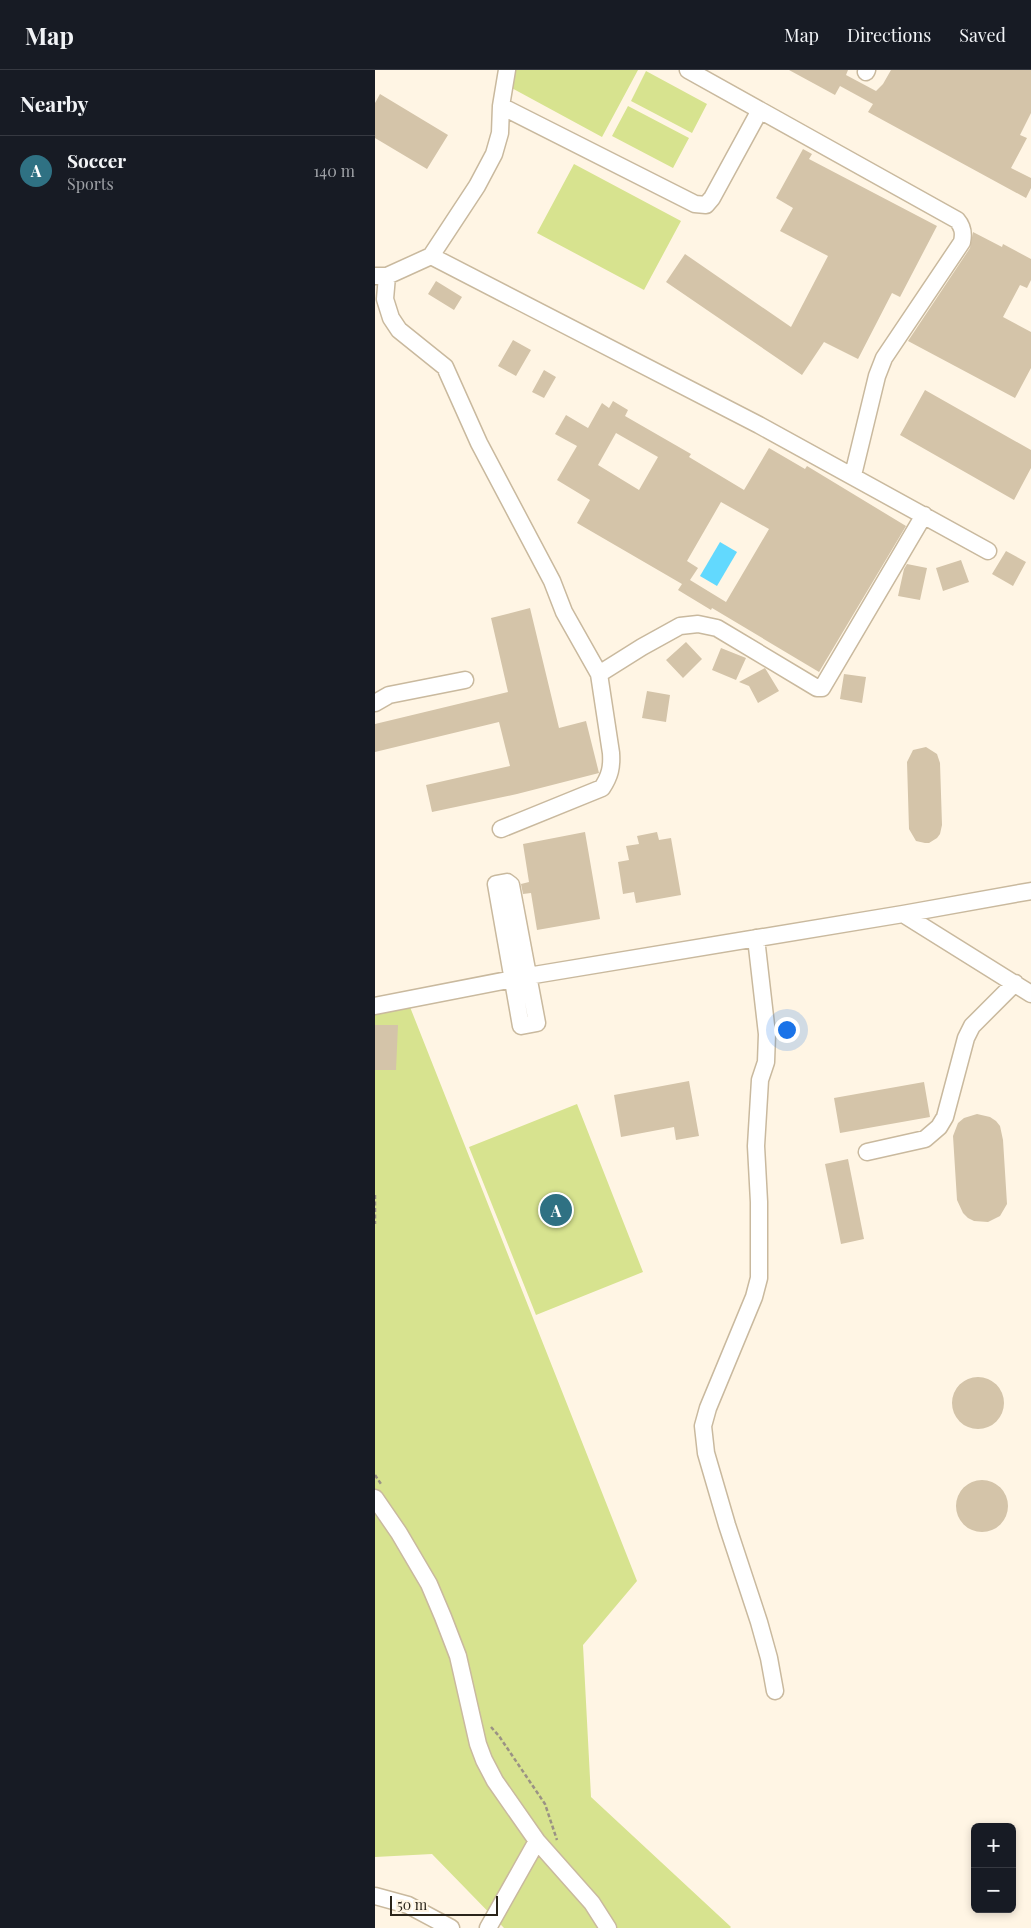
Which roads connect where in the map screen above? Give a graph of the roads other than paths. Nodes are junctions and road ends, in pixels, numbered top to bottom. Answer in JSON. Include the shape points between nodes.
{"nodes":[{"id":1,"x":507,"y":70,"type":"edge"},
{"id":2,"x":687,"y":70,"type":"edge"},
{"id":3,"x":501,"y":106,"type":"junction"},
{"id":4,"x":760,"y":110,"type":"junction"},
{"id":5,"x":431,"y":256,"type":"junction"},
{"id":6,"x":381,"y":276,"type":"edge"},
{"id":7,"x":853,"y":475,"type":"junction"},
{"id":8,"x":924,"y":515,"type":"junction"},
{"id":9,"x":988,"y":551,"type":"dead end"},
{"id":10,"x":599,"y":674,"type":"junction"},
{"id":11,"x":465,"y":680,"type":"dead end"},
{"id":12,"x":375,"y":703,"type":"edge"},
{"id":13,"x":501,"y":829,"type":"dead end"},
{"id":14,"x":1031,"y":890,"type":"edge"},
{"id":15,"x":903,"y":914,"type":"junction"},
{"id":16,"x":511,"y":922,"type":"dead end"},
{"id":17,"x":756,"y":938,"type":"junction"},
{"id":18,"x":521,"y":978,"type":"junction"},
{"id":19,"x":1015,"y":983,"type":"junction"},
{"id":20,"x":1031,"y":994,"type":"edge"},
{"id":21,"x":375,"y":1006,"type":"edge"},
{"id":22,"x":867,"y":1152,"type":"dead end"},
{"id":23,"x":380,"y":1494,"type":"edge"},
{"id":24,"x":775,"y":1691,"type":"dead end"},
{"id":25,"x":537,"y":1841,"type":"junction"},
{"id":26,"x":375,"y":1896,"type":"edge"},
{"id":27,"x":451,"y":1928,"type":"edge"},
{"id":28,"x":487,"y":1928,"type":"edge"},
{"id":29,"x":609,"y":1928,"type":"edge"}],
"edges":[{"from":1,"to":3,"type":"street"},
{"from":2,"to":4,"type":"street"},
{"from":3,"to":4,"type":"street","via":[[695,204],[706,205]]},
{"from":3,"to":5,"type":"street","via":[[500,133],[494,154]]},
{"from":4,"to":7,"type":"street","via":[[957,220],[962,226],[962,242],[884,358]]},
{"from":5,"to":6,"type":"street"},
{"from":5,"to":7,"type":"street"},
{"from":6,"to":10,"type":"street","via":[[387,309],[399,330],[449,373],[479,443]]},
{"from":7,"to":8,"type":"street"},
{"from":8,"to":9,"type":"street"},
{"from":8,"to":10,"type":"street","via":[[823,688],[817,688],[717,628],[698,624],[680,626]]},
{"from":10,"to":13,"type":"street","via":[[612,764],[608,778],[601,788]]},
{"from":11,"to":12,"type":"street","via":[[389,695]]},
{"from":14,"to":15,"type":"street"},
{"from":15,"to":17,"type":"street"},
{"from":15,"to":19,"type":"street"},
{"from":16,"to":18,"type":"street"},
{"from":17,"to":18,"type":"street"},
{"from":17,"to":24,"type":"street","via":[[767,1034],[756,1146],[759,1278],[703,1426],[706,1453],[759,1622]]},
{"from":18,"to":18,"type":"street","via":[[521,1026],[537,1023]]},
{"from":18,"to":21,"type":"street"},
{"from":19,"to":20,"type":"street"},
{"from":19,"to":22,"type":"street","via":[[972,1026],[945,1117],[939,1127],[925,1138]]},
{"from":23,"to":25,"type":"street","via":[[429,1584],[443,1617],[458,1656],[484,1760]]},
{"from":25,"to":28,"type":"street"},
{"from":25,"to":29,"type":"street","via":[[592,1903]]},
{"from":26,"to":27,"type":"street","via":[[408,1905]]}]}
